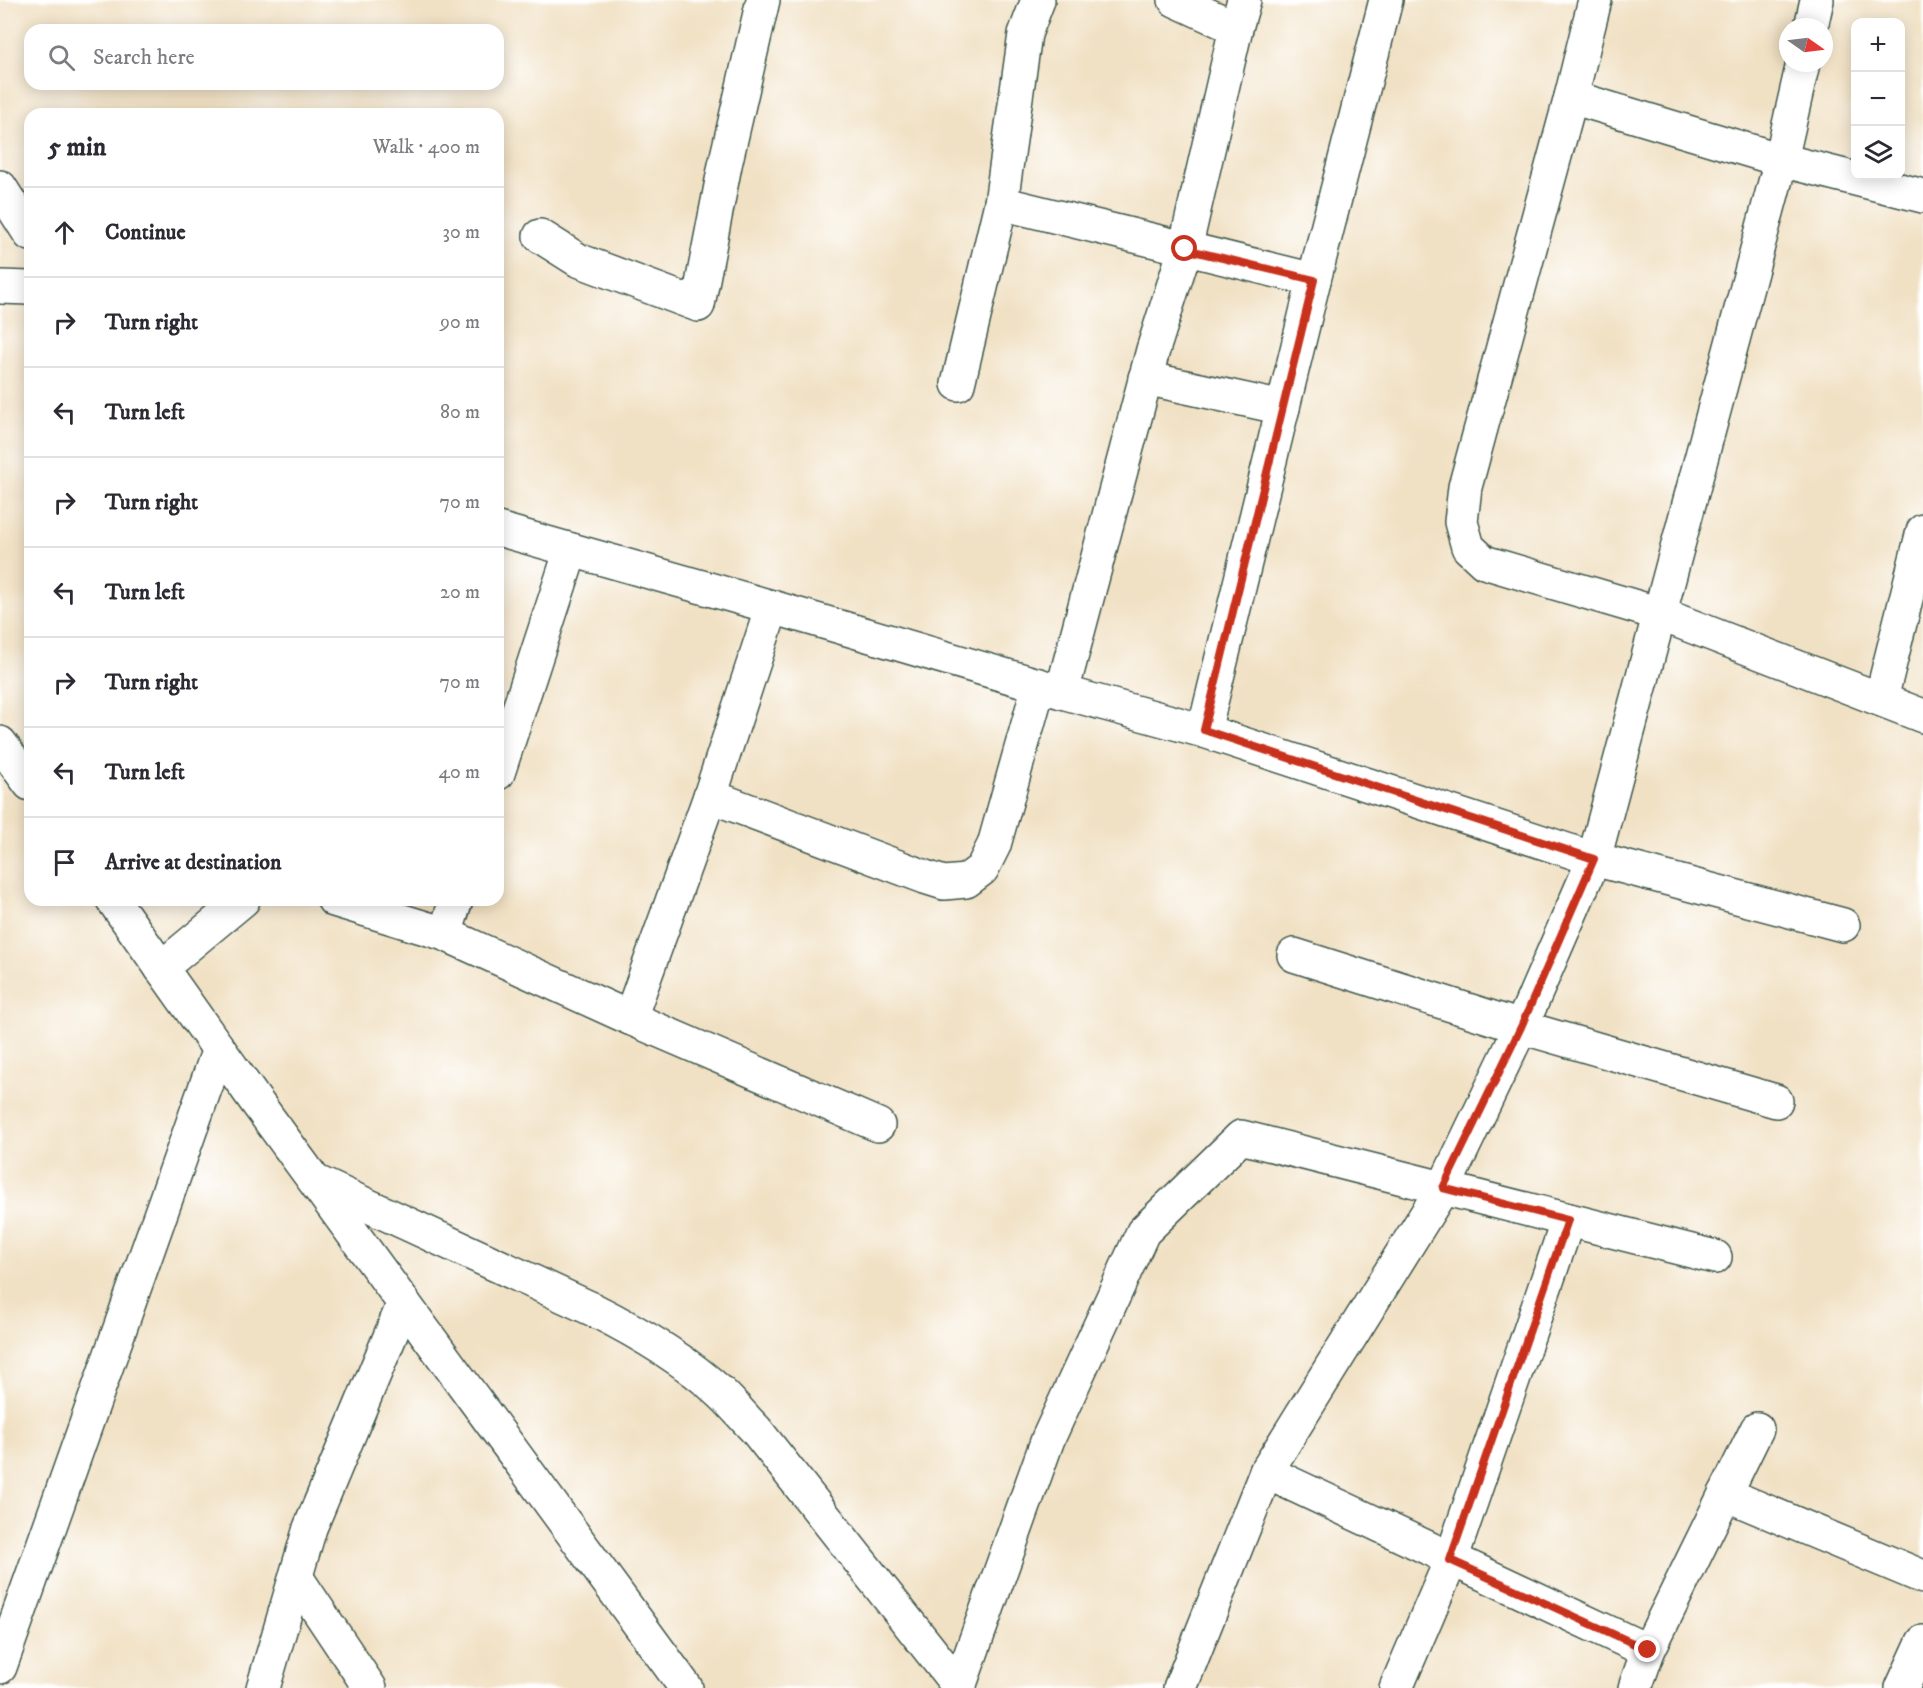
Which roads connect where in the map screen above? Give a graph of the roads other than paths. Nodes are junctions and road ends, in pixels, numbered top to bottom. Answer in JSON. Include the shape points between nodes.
{"nodes":[{"id":1,"x":763,"y":0,"type":"edge"},
{"id":2,"x":1038,"y":0,"type":"edge"},
{"id":3,"x":1175,"y":0,"type":"edge"},
{"id":4,"x":1386,"y":0,"type":"edge"},
{"id":5,"x":1594,"y":0,"type":"edge"},
{"id":6,"x":1817,"y":0,"type":"edge"},
{"id":7,"x":1240,"y":14,"type":"edge"},
{"id":8,"x":1813,"y":18,"type":"edge"},
{"id":9,"x":1801,"y":72,"type":"edge"},
{"id":10,"x":1571,"y":97,"type":"junction"},
{"id":11,"x":1781,"y":160,"type":"junction"},
{"id":12,"x":0,"y":187,"type":"edge"},
{"id":13,"x":1923,"y":196,"type":"edge"},
{"id":14,"x":1001,"y":203,"type":"junction"},
{"id":15,"x":24,"y":225,"type":"edge"},
{"id":16,"x":540,"y":236,"type":"dead end"},
{"id":17,"x":1185,"y":249,"type":"junction"},
{"id":18,"x":1314,"y":280,"type":"junction"},
{"id":19,"x":0,"y":287,"type":"edge"},
{"id":20,"x":24,"y":288,"type":"edge"},
{"id":21,"x":1145,"y":378,"type":"junction"},
{"id":22,"x":958,"y":384,"type":"dead end"},
{"id":23,"x":1283,"y":408,"type":"junction"},
{"id":24,"x":504,"y":531,"type":"edge"},
{"id":25,"x":1923,"y":531,"type":"edge"},
{"id":26,"x":571,"y":550,"type":"junction"},
{"id":27,"x":772,"y":607,"type":"junction"},
{"id":28,"x":1660,"y":614,"type":"junction"},
{"id":29,"x":1051,"y":688,"type":"junction"},
{"id":30,"x":1881,"y":699,"type":"junction"},
{"id":31,"x":1923,"y":716,"type":"edge"},
{"id":32,"x":1204,"y":730,"type":"junction"},
{"id":33,"x":3,"y":754,"type":"edge"},
{"id":34,"x":504,"y":755,"type":"edge"},
{"id":35,"x":24,"y":776,"type":"edge"},
{"id":36,"x":710,"y":796,"type":"junction"},
{"id":37,"x":1594,"y":859,"type":"junction"},
{"id":38,"x":117,"y":906,"type":"edge"},
{"id":39,"x":236,"y":906,"type":"edge"},
{"id":40,"x":354,"y":906,"type":"edge"},
{"id":41,"x":454,"y":906,"type":"edge"},
{"id":42,"x":1843,"y":925,"type":"dead end"},
{"id":43,"x":445,"y":934,"type":"junction"},
{"id":44,"x":1294,"y":955,"type":"dead end"},
{"id":45,"x":161,"y":968,"type":"junction"},
{"id":46,"x":630,"y":1018,"type":"junction"},
{"id":47,"x":1521,"y":1027,"type":"junction"},
{"id":48,"x":219,"y":1049,"type":"junction"},
{"id":49,"x":1776,"y":1101,"type":"dead end"},
{"id":50,"x":878,"y":1125,"type":"dead end"},
{"id":51,"x":315,"y":1181,"type":"junction"},
{"id":52,"x":1443,"y":1188,"type":"junction"},
{"id":53,"x":1568,"y":1220,"type":"junction"},
{"id":54,"x":1715,"y":1257,"type":"dead end"},
{"id":55,"x":404,"y":1303,"type":"junction"},
{"id":56,"x":1757,"y":1429,"type":"dead end"},
{"id":57,"x":1266,"y":1472,"type":"junction"},
{"id":58,"x":1725,"y":1494,"type":"junction"},
{"id":59,"x":1450,"y":1560,"type":"junction"},
{"id":60,"x":296,"y":1577,"type":"junction"},
{"id":61,"x":1923,"y":1577,"type":"edge"},
{"id":62,"x":1923,"y":1642,"type":"edge"},
{"id":63,"x":1648,"y":1650,"type":"junction"},
{"id":64,"x":0,"y":1667,"type":"edge"},
{"id":65,"x":1191,"y":1684,"type":"edge"},
{"id":66,"x":263,"y":1688,"type":"edge"},
{"id":67,"x":370,"y":1688,"type":"edge"},
{"id":68,"x":686,"y":1688,"type":"edge"},
{"id":69,"x":959,"y":1688,"type":"edge"},
{"id":70,"x":1396,"y":1688,"type":"edge"},
{"id":71,"x":1635,"y":1688,"type":"edge"},
{"id":72,"x":1902,"y":1688,"type":"edge"}],
"edges":[{"from":1,"to":16,"type":"street","via":[[698,305],[578,260]]},
{"from":2,"to":14,"type":"street","via":[[1025,34]]},
{"from":3,"to":7,"type":"street"},
{"from":4,"to":18,"type":"street"},
{"from":5,"to":10,"type":"street"},
{"from":6,"to":8,"type":"street"},
{"from":7,"to":17,"type":"street"},
{"from":9,"to":11,"type":"street"},
{"from":10,"to":11,"type":"street"},
{"from":10,"to":28,"type":"street","via":[[1465,487],[1461,522],[1468,547],[1484,562]]},
{"from":11,"to":13,"type":"street"},
{"from":11,"to":28,"type":"street"},
{"from":12,"to":15,"type":"street"},
{"from":14,"to":17,"type":"street"},
{"from":14,"to":22,"type":"street"},
{"from":17,"to":18,"type":"street"},
{"from":17,"to":21,"type":"street"},
{"from":18,"to":23,"type":"street"},
{"from":19,"to":20,"type":"street"},
{"from":21,"to":23,"type":"street"},
{"from":21,"to":29,"type":"street"},
{"from":23,"to":32,"type":"street"},
{"from":24,"to":26,"type":"street"},
{"from":25,"to":30,"type":"street"},
{"from":26,"to":27,"type":"street"},
{"from":26,"to":34,"type":"street"},
{"from":27,"to":29,"type":"street"},
{"from":27,"to":36,"type":"street"},
{"from":28,"to":30,"type":"street"},
{"from":28,"to":37,"type":"street"},
{"from":29,"to":32,"type":"street"},
{"from":29,"to":36,"type":"street","via":[[994,845],[982,869],[966,881],[944,883],[925,877]]},
{"from":30,"to":31,"type":"street"},
{"from":32,"to":37,"type":"street"},
{"from":33,"to":35,"type":"street"},
{"from":36,"to":46,"type":"street"},
{"from":37,"to":42,"type":"street"},
{"from":37,"to":47,"type":"street"},
{"from":38,"to":45,"type":"street"},
{"from":39,"to":45,"type":"street"},
{"from":40,"to":43,"type":"street"},
{"from":41,"to":43,"type":"street"},
{"from":43,"to":46,"type":"street"},
{"from":44,"to":47,"type":"street"},
{"from":45,"to":48,"type":"street"},
{"from":46,"to":50,"type":"street"},
{"from":47,"to":49,"type":"street"},
{"from":47,"to":52,"type":"street"},
{"from":48,"to":51,"type":"street"},
{"from":48,"to":64,"type":"street"},
{"from":51,"to":55,"type":"street"},
{"from":51,"to":69,"type":"street","via":[[592,1309],[677,1357],[721,1393],[756,1430]]},
{"from":52,"to":53,"type":"street"},
{"from":52,"to":57,"type":"street"},
{"from":52,"to":69,"type":"street","via":[[1241,1137],[1143,1232],[1048,1438]]},
{"from":53,"to":54,"type":"street"},
{"from":53,"to":59,"type":"street"},
{"from":55,"to":60,"type":"street","via":[[310,1528]]},
{"from":55,"to":68,"type":"street"},
{"from":56,"to":58,"type":"street"},
{"from":57,"to":59,"type":"street"},
{"from":57,"to":65,"type":"street"},
{"from":58,"to":61,"type":"street"},
{"from":58,"to":63,"type":"street"},
{"from":59,"to":63,"type":"street"},
{"from":59,"to":70,"type":"street"},
{"from":60,"to":66,"type":"street"},
{"from":60,"to":67,"type":"street"},
{"from":62,"to":72,"type":"street"},
{"from":63,"to":71,"type":"street"}]}
